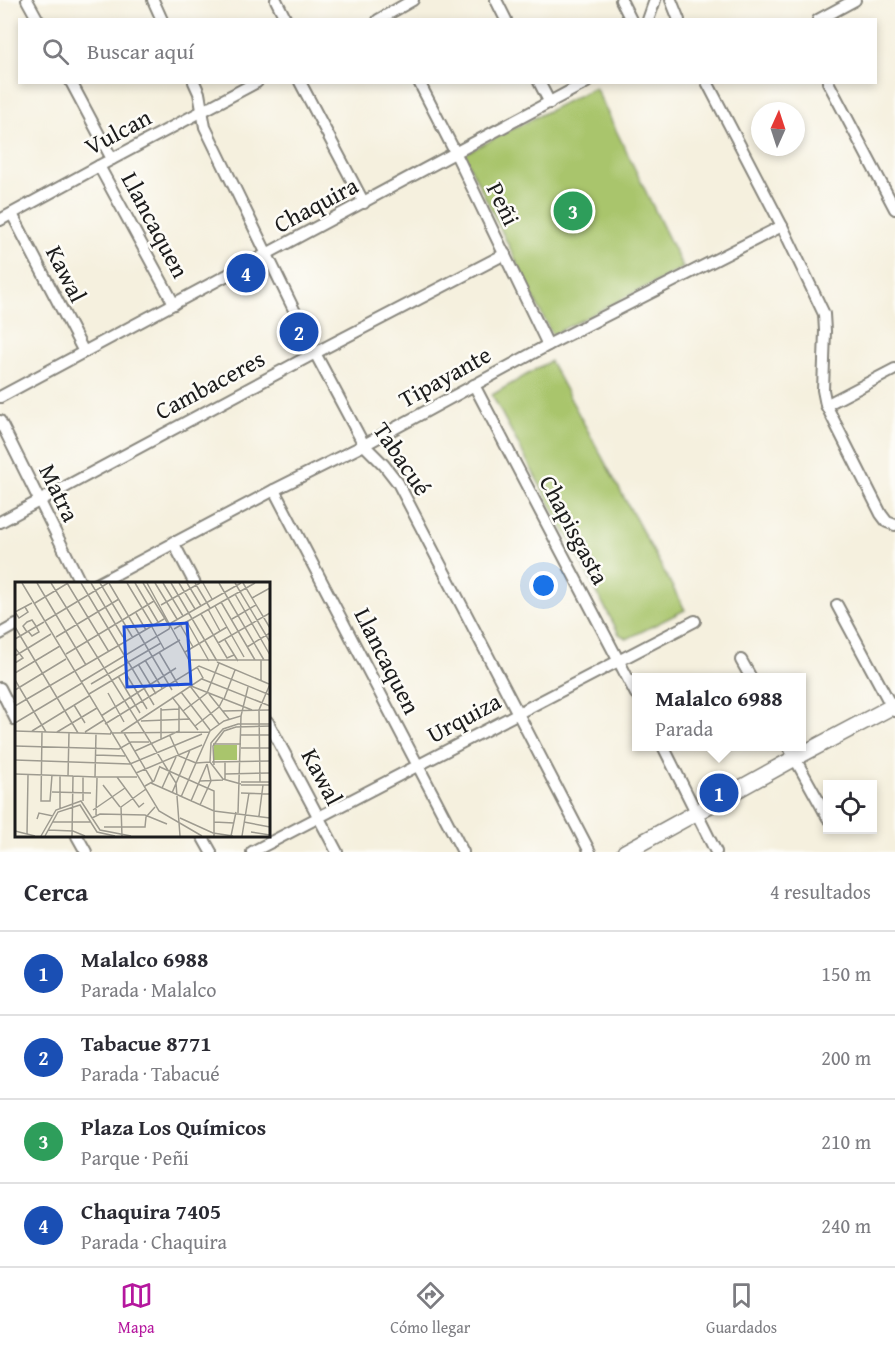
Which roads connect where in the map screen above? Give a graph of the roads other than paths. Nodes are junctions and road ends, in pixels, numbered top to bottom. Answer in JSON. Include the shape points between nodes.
{"nodes":[{"id":1,"x":27,"y":0,"type":"edge"},
{"id":2,"x":153,"y":0,"type":"edge"},
{"id":3,"x":276,"y":0,"type":"edge"},
{"id":4,"x":413,"y":0,"type":"edge"},
{"id":5,"x":496,"y":0,"type":"edge"},
{"id":6,"x":621,"y":0,"type":"edge"},
{"id":7,"x":655,"y":0,"type":"edge"},
{"id":8,"x":671,"y":0,"type":"edge"},
{"id":9,"x":855,"y":0,"type":"edge"},
{"id":10,"x":400,"y":3,"type":"edge"},
{"id":11,"x":37,"y":18,"type":"edge"},
{"id":12,"x":161,"y":18,"type":"edge"},
{"id":13,"x":285,"y":18,"type":"edge"},
{"id":14,"x":383,"y":18,"type":"edge"},
{"id":15,"x":505,"y":18,"type":"edge"},
{"id":16,"x":630,"y":18,"type":"edge"},
{"id":17,"x":649,"y":18,"type":"edge"},
{"id":18,"x":678,"y":18,"type":"edge"},
{"id":19,"x":822,"y":18,"type":"edge"},
{"id":20,"x":72,"y":84,"type":"edge"},
{"id":21,"x":195,"y":84,"type":"edge"},
{"id":22,"x":253,"y":84,"type":"edge"},
{"id":23,"x":301,"y":84,"type":"edge"},
{"id":24,"x":420,"y":84,"type":"edge"},
{"id":25,"x":540,"y":84,"type":"edge"},
{"id":26,"x":584,"y":84,"type":"edge"},
{"id":27,"x":708,"y":84,"type":"edge"},
{"id":28,"x":829,"y":84,"type":"edge"},
{"id":29,"x":550,"y":104,"type":"junction"},
{"id":30,"x":203,"y":111,"type":"junction"},
{"id":31,"x":456,"y":154,"type":"junction"},
{"id":32,"x":112,"y":159,"type":"junction"},
{"id":33,"x":99,"y":166,"type":"junction"},
{"id":34,"x":363,"y":203,"type":"junction"},
{"id":35,"x":895,"y":209,"type":"edge"},
{"id":36,"x":12,"y":214,"type":"junction"},
{"id":37,"x":0,"y":220,"type":"edge"},
{"id":38,"x":782,"y":226,"type":"junction"},
{"id":39,"x":267,"y":254,"type":"junction"},
{"id":40,"x":504,"y":255,"type":"junction"},
{"id":41,"x":174,"y":304,"type":"junction"},
{"id":42,"x":548,"y":345,"type":"junction"},
{"id":43,"x":84,"y":352,"type":"junction"},
{"id":44,"x":315,"y":353,"type":"junction"},
{"id":45,"x":895,"y":369,"type":"edge"},
{"id":46,"x":474,"y":385,"type":"junction"},
{"id":47,"x":0,"y":397,"type":"edge"},
{"id":48,"x":826,"y":405,"type":"junction"},
{"id":49,"x":0,"y":421,"type":"edge"},
{"id":50,"x":364,"y":445,"type":"junction"},
{"id":51,"x":274,"y":490,"type":"junction"},
{"id":52,"x":39,"y":501,"type":"junction"},
{"id":53,"x":0,"y":522,"type":"edge"},
{"id":54,"x":895,"y":525,"type":"edge"},
{"id":55,"x":173,"y":542,"type":"junction"},
{"id":56,"x":80,"y":582,"type":"edge"},
{"id":57,"x":102,"y":582,"type":"edge"},
{"id":58,"x":194,"y":582,"type":"edge"},
{"id":59,"x":837,"y":605,"type":"dead end"},
{"id":60,"x":695,"y":621,"type":"dead end"},
{"id":61,"x":15,"y":626,"type":"edge"},
{"id":62,"x":0,"y":633,"type":"edge"},
{"id":63,"x":619,"y":660,"type":"junction"},
{"id":64,"x":741,"y":660,"type":"dead end"},
{"id":65,"x":748,"y":673,"type":"edge"},
{"id":66,"x":632,"y":686,"type":"edge"},
{"id":67,"x":0,"y":688,"type":"edge"},
{"id":68,"x":894,"y":708,"type":"edge"},
{"id":69,"x":517,"y":714,"type":"junction"},
{"id":70,"x":15,"y":718,"type":"edge"},
{"id":71,"x":270,"y":726,"type":"edge"},
{"id":72,"x":806,"y":746,"type":"edge"},
{"id":73,"x":665,"y":751,"type":"edge"},
{"id":74,"x":792,"y":752,"type":"edge"},
{"id":75,"x":417,"y":766,"type":"junction"},
{"id":76,"x":823,"y":809,"type":"edge"},
{"id":77,"x":696,"y":813,"type":"junction"},
{"id":78,"x":319,"y":817,"type":"junction"},
{"id":79,"x":78,"y":837,"type":"edge"},
{"id":80,"x":203,"y":837,"type":"edge"},
{"id":81,"x":86,"y":852,"type":"edge"},
{"id":82,"x":211,"y":852,"type":"edge"},
{"id":83,"x":252,"y":852,"type":"edge"},
{"id":84,"x":338,"y":852,"type":"edge"},
{"id":85,"x":463,"y":852,"type":"edge"},
{"id":86,"x":590,"y":852,"type":"edge"},
{"id":87,"x":625,"y":852,"type":"edge"},
{"id":88,"x":716,"y":852,"type":"edge"}],
"edges":[{"from":1,"to":11,"type":"street"},
{"from":2,"to":12,"type":"street"},
{"from":3,"to":13,"type":"street"},
{"from":4,"to":10,"type":"street"},
{"from":5,"to":15,"type":"street"},
{"from":6,"to":16,"type":"street"},
{"from":7,"to":17,"type":"street"},
{"from":8,"to":18,"type":"street"},
{"from":9,"to":19,"type":"street"},
{"from":10,"to":14,"type":"street"},
{"from":20,"to":32,"type":"street","name":"Llancaquen"},
{"from":21,"to":30,"type":"street","name":"Tabacué"},
{"from":22,"to":30,"type":"street","name":"Vulcan"},
{"from":23,"to":34,"type":"street"},
{"from":24,"to":31,"type":"street","name":"Peñi"},
{"from":25,"to":29,"type":"street"},
{"from":26,"to":29,"type":"street","name":"Chaquira"},
{"from":27,"to":38,"type":"street"},
{"from":28,"to":35,"type":"street"},
{"from":29,"to":31,"type":"street","name":"Chaquira"},
{"from":30,"to":32,"type":"street","name":"Vulcan"},
{"from":30,"to":39,"type":"street","name":"Tabacué","via":[[205,127]]},
{"from":31,"to":34,"type":"street","name":"Chaquira"},
{"from":31,"to":40,"type":"street","name":"Peñi"},
{"from":32,"to":33,"type":"street","name":"Vulcan"},
{"from":33,"to":36,"type":"street","name":"Vulcan"},
{"from":33,"to":41,"type":"street","name":"Llancaquen"},
{"from":34,"to":39,"type":"street","name":"Chaquira"},
{"from":36,"to":37,"type":"street","name":"Vulcan"},
{"from":36,"to":43,"type":"street","name":"Kawal"},
{"from":38,"to":42,"type":"street","name":"Tipayante"},
{"from":38,"to":48,"type":"street","via":[[824,314]]},
{"from":39,"to":41,"type":"street","name":"Chaquira"},
{"from":39,"to":44,"type":"street","name":"Tabacué"},
{"from":40,"to":42,"type":"street","name":"Peñi"},
{"from":40,"to":44,"type":"street","name":"Cambaceres"},
{"from":41,"to":43,"type":"street","name":"Chaquira"},
{"from":42,"to":46,"type":"street","name":"Tipayante"},
{"from":43,"to":47,"type":"street","name":"Chaquira"},
{"from":44,"to":50,"type":"street","name":"Tabacué"},
{"from":44,"to":52,"type":"street","name":"Cambaceres"},
{"from":45,"to":48,"type":"street"},
{"from":46,"to":50,"type":"street","name":"Tipayante"},
{"from":46,"to":63,"type":"street","name":"Chapisgasta"},
{"from":48,"to":54,"type":"street","via":[[881,514]]},
{"from":49,"to":52,"type":"street","name":"Matra"},
{"from":50,"to":51,"type":"street","name":"Tipayante"},
{"from":50,"to":69,"type":"street","name":"Tabacué","via":[[398,483]]},
{"from":51,"to":55,"type":"street","name":"Tipayante"},
{"from":51,"to":75,"type":"street","name":"Llancaquen"},
{"from":52,"to":53,"type":"street","name":"Cambaceres"},
{"from":52,"to":56,"type":"street","name":"Matra"},
{"from":55,"to":57,"type":"street","name":"Tipayante"},
{"from":55,"to":58,"type":"street"},
{"from":59,"to":68,"type":"street"},
{"from":60,"to":63,"type":"street","name":"Urquiza"},
{"from":61,"to":62,"type":"street"},
{"from":63,"to":66,"type":"street","name":"Chapisgasta"},
{"from":63,"to":69,"type":"street","name":"Urquiza"},
{"from":64,"to":65,"type":"street"},
{"from":67,"to":70,"type":"street"},
{"from":68,"to":72,"type":"main road"},
{"from":69,"to":75,"type":"street","name":"Urquiza"},
{"from":69,"to":86,"type":"street","name":"Tabacué"},
{"from":71,"to":78,"type":"street","name":"Kawal"},
{"from":73,"to":77,"type":"street"},
{"from":74,"to":76,"type":"street"},
{"from":74,"to":77,"type":"main road"},
{"from":75,"to":78,"type":"street","name":"Urquiza"},
{"from":75,"to":85,"type":"street","name":"Llancaquen"},
{"from":77,"to":87,"type":"main road"},
{"from":77,"to":88,"type":"street"},
{"from":78,"to":83,"type":"street","name":"Urquiza"},
{"from":78,"to":84,"type":"street","name":"Kawal"},
{"from":79,"to":81,"type":"street"},
{"from":80,"to":82,"type":"street"}]}
